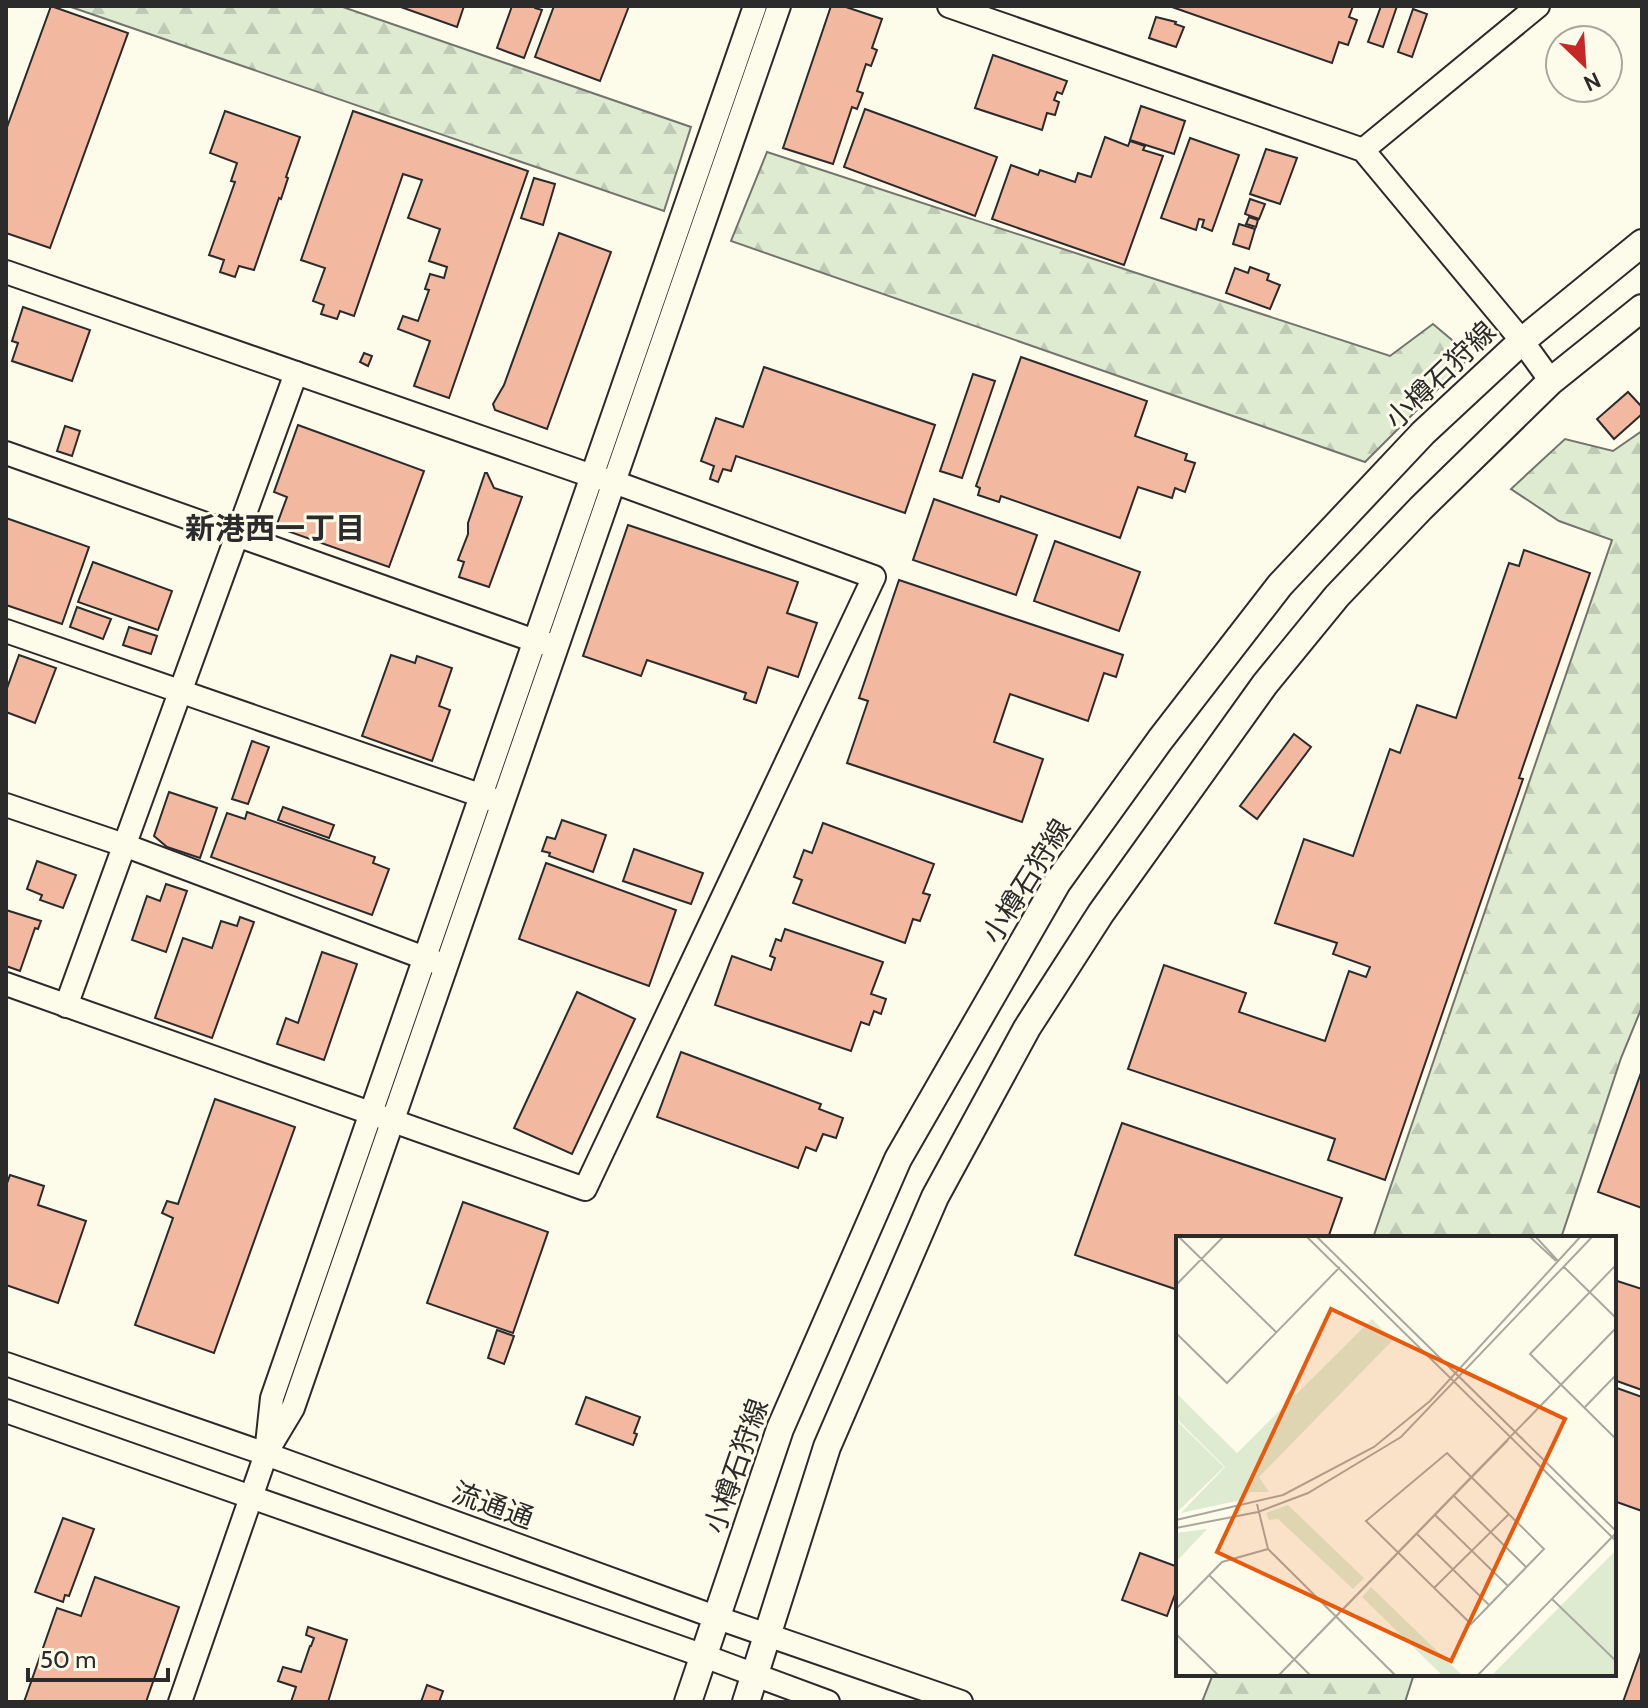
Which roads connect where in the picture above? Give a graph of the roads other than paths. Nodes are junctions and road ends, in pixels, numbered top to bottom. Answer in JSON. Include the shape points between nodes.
{"nodes":[{"id":1,"x":755,"y":6,"type":"edge"},
{"id":2,"x":779,"y":6,"type":"edge"},
{"id":3,"x":949,"y":6,"type":"edge"},
{"id":4,"x":1538,"y":6,"type":"edge"},
{"id":5,"x":1363,"y":150,"type":"junction"},
{"id":6,"x":1642,"y":243,"type":"edge"},
{"id":7,"x":6,"y":272,"type":"edge"},
{"id":8,"x":1642,"y":308,"type":"edge"},
{"id":9,"x":1522,"y":341,"type":"junction"},
{"id":10,"x":296,"y":373,"type":"junction"},
{"id":11,"x":1551,"y":381,"type":"junction"},
{"id":12,"x":6,"y":453,"type":"edge"},
{"id":13,"x":592,"y":476,"type":"junction"},
{"id":14,"x":614,"y":482,"type":"junction"},
{"id":15,"x":237,"y":534,"type":"junction"},
{"id":16,"x":6,"y":631,"type":"edge"},
{"id":17,"x":535,"y":641,"type":"junction"},
{"id":18,"x":557,"y":646,"type":"junction"},
{"id":19,"x":180,"y":692,"type":"junction"},
{"id":20,"x":481,"y":796,"type":"junction"},
{"id":21,"x":503,"y":802,"type":"junction"},
{"id":22,"x":6,"y":805,"type":"edge"},
{"id":23,"x":124,"y":845,"type":"junction"},
{"id":24,"x":424,"y":959,"type":"junction"},
{"id":25,"x":446,"y":966,"type":"junction"},
{"id":26,"x":6,"y":984,"type":"edge"},
{"id":27,"x":66,"y":1006,"type":"junction"},
{"id":28,"x":371,"y":1114,"type":"junction"},
{"id":29,"x":393,"y":1120,"type":"junction"},
{"id":30,"x":6,"y":1364,"type":"edge"},
{"id":31,"x":6,"y":1411,"type":"edge"},
{"id":32,"x":266,"y":1454,"type":"junction"},
{"id":33,"x":252,"y":1497,"type":"junction"},
{"id":34,"x":718,"y":1618,"type":"junction"},
{"id":35,"x":767,"y":1634,"type":"junction"},
{"id":36,"x":704,"y":1656,"type":"junction"},
{"id":37,"x":754,"y":1676,"type":"junction"},
{"id":38,"x":180,"y":1702,"type":"edge"},
{"id":39,"x":688,"y":1702,"type":"edge"},
{"id":40,"x":746,"y":1702,"type":"edge"},
{"id":41,"x":828,"y":1702,"type":"edge"},
{"id":42,"x":961,"y":1702,"type":"edge"}],
"edges":[{"from":1,"to":13,"type":"street"},
{"from":2,"to":14,"type":"street"},
{"from":3,"to":5,"type":"street"},
{"from":4,"to":5,"type":"street"},
{"from":5,"to":9,"type":"street"},
{"from":6,"to":9,"type":"main road","name":"小樽石狩線"},
{"from":7,"to":10,"type":"street"},
{"from":8,"to":11,"type":"main road"},
{"from":9,"to":11,"type":"street"},
{"from":9,"to":34,"type":"main road","name":"小樽石狩線","via":[[1423,433],[1280,585],[1057,883],[898,1159],[780,1429]]},
{"from":10,"to":13,"type":"street"},
{"from":10,"to":15,"type":"street"},
{"from":11,"to":35,"type":"main road","via":[[1337,596],[1265,684],[1101,913],[1027,1028],[935,1197],[827,1447]]},
{"from":12,"to":15,"type":"street"},
{"from":13,"to":14,"type":"street"},
{"from":13,"to":17,"type":"street"},
{"from":14,"to":18,"type":"street"},
{"from":14,"to":29,"type":"street","via":[[874,577],[585,1189]]},
{"from":15,"to":17,"type":"street"},
{"from":15,"to":19,"type":"street"},
{"from":16,"to":19,"type":"street"},
{"from":17,"to":18,"type":"street"},
{"from":17,"to":20,"type":"street"},
{"from":18,"to":21,"type":"street"},
{"from":19,"to":20,"type":"street"},
{"from":19,"to":23,"type":"street"},
{"from":20,"to":21,"type":"street"},
{"from":20,"to":24,"type":"street"},
{"from":21,"to":25,"type":"street"},
{"from":22,"to":23,"type":"street"},
{"from":23,"to":24,"type":"street"},
{"from":23,"to":27,"type":"street"},
{"from":24,"to":25,"type":"street"},
{"from":24,"to":28,"type":"street"},
{"from":25,"to":29,"type":"street"},
{"from":26,"to":27,"type":"street"},
{"from":27,"to":28,"type":"street"},
{"from":28,"to":29,"type":"street"},
{"from":28,"to":32,"type":"street","via":[[272,1398]]},
{"from":29,"to":32,"type":"street","via":[[293,1408]]},
{"from":30,"to":32,"type":"street","name":"流通通"},
{"from":31,"to":33,"type":"street"},
{"from":32,"to":33,"type":"street"},
{"from":32,"to":34,"type":"street","name":"流通通"},
{"from":33,"to":36,"type":"street"},
{"from":33,"to":38,"type":"street"},
{"from":34,"to":35,"type":"street","name":"流通通"},
{"from":34,"to":36,"type":"main road","name":"小樽石狩線"},
{"from":35,"to":37,"type":"main road"},
{"from":35,"to":42,"type":"street","name":"流通通"},
{"from":36,"to":37,"type":"street"},
{"from":36,"to":39,"type":"main road","name":"小樽石狩線"},
{"from":37,"to":40,"type":"main road"},
{"from":37,"to":41,"type":"street"}]}
